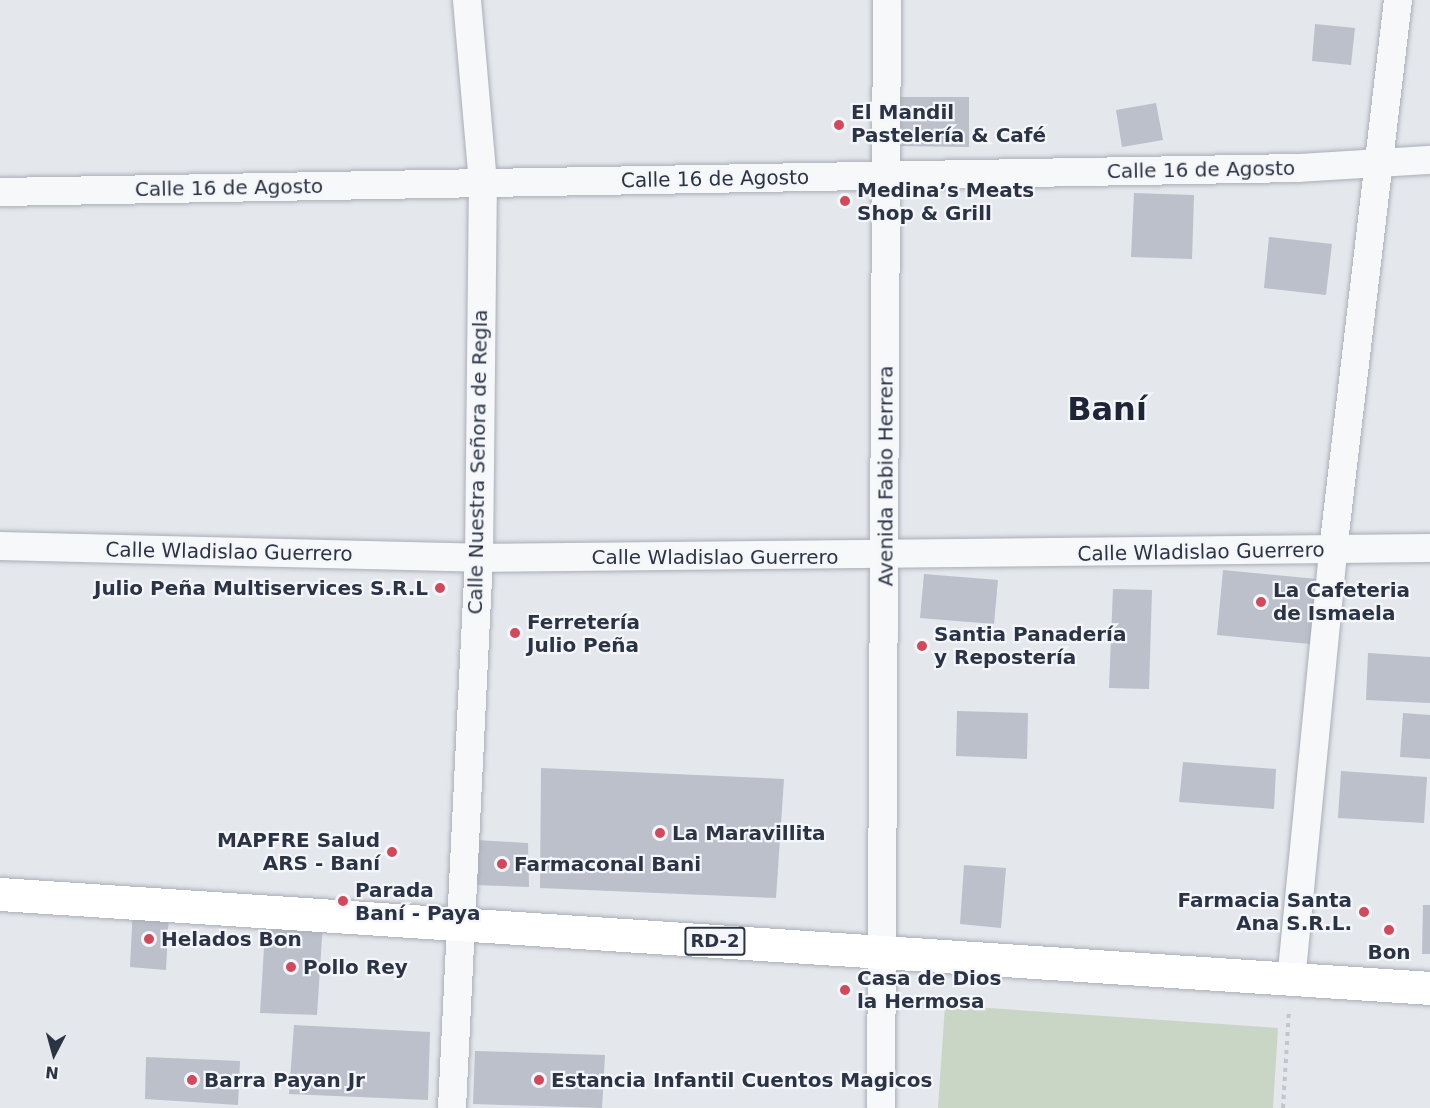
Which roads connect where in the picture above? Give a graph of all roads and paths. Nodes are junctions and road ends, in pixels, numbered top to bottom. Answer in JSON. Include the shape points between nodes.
{"nodes":[{"id":1,"x":466,"y":0,"type":"edge"},
{"id":2,"x":887,"y":0,"type":"edge"},
{"id":3,"x":1398,"y":0,"type":"edge"},
{"id":4,"x":1383,"y":160,"type":"junction"},
{"id":5,"x":1430,"y":160,"type":"edge"},
{"id":6,"x":886,"y":176,"type":"junction"},
{"id":7,"x":483,"y":183,"type":"junction"},
{"id":8,"x":0,"y":192,"type":"edge"},
{"id":9,"x":0,"y":546,"type":"edge"},
{"id":10,"x":1430,"y":548,"type":"edge"},
{"id":11,"x":1333,"y":550,"type":"junction"},
{"id":12,"x":885,"y":557,"type":"junction"},
{"id":13,"x":479,"y":558,"type":"junction"},
{"id":14,"x":0,"y":894,"type":"edge"},
{"id":15,"x":458,"y":924,"type":"junction"},
{"id":16,"x":885,"y":953,"type":"junction"},
{"id":17,"x":1291,"y":981,"type":"junction"},
{"id":18,"x":1430,"y":988,"type":"edge"},
{"id":19,"x":452,"y":1108,"type":"edge"},
{"id":20,"x":881,"y":1108,"type":"edge"},
{"id":21,"x":1283,"y":1108,"type":"edge"}],
"edges":[{"from":1,"to":7,"type":"street","name":"Calle Nuestra Señora de Regla"},
{"from":2,"to":6,"type":"street","name":"Avenida Fabio Herrera"},
{"from":3,"to":4,"type":"street"},
{"from":4,"to":5,"type":"street","name":"Calle 16 de Agosto"},
{"from":4,"to":6,"type":"street","name":"Calle 16 de Agosto","via":[[1298,168]]},
{"from":4,"to":11,"type":"street"},
{"from":6,"to":7,"type":"street","name":"Calle 16 de Agosto"},
{"from":6,"to":12,"type":"street","name":"Avenida Fabio Herrera"},
{"from":7,"to":8,"type":"street","name":"Calle 16 de Agosto"},
{"from":7,"to":13,"type":"street","name":"Calle Nuestra Señora de Regla"},
{"from":9,"to":13,"type":"street","name":"Calle Wladislao Guerrero"},
{"from":10,"to":11,"type":"street","name":"Calle Wladislao Guerrero"},
{"from":11,"to":12,"type":"street","name":"Calle Wladislao Guerrero"},
{"from":11,"to":17,"type":"street"},
{"from":12,"to":13,"type":"street","name":"Calle Wladislao Guerrero"},
{"from":12,"to":16,"type":"street","name":"Avenida Fabio Herrera"},
{"from":13,"to":15,"type":"street","name":"Calle Nuestra Señora de Regla"},
{"from":14,"to":15,"type":"main road","number":"RD-2"},
{"from":15,"to":16,"type":"main road","number":"RD-2"},
{"from":15,"to":19,"type":"street","name":"Calle Nuestra Señora de Regla"},
{"from":16,"to":17,"type":"main road","number":"RD-2"},
{"from":16,"to":20,"type":"street","name":"Avenida Fabio Herrera"},
{"from":17,"to":18,"type":"main road","number":"RD-2"},
{"from":17,"to":21,"type":"path"}]}
